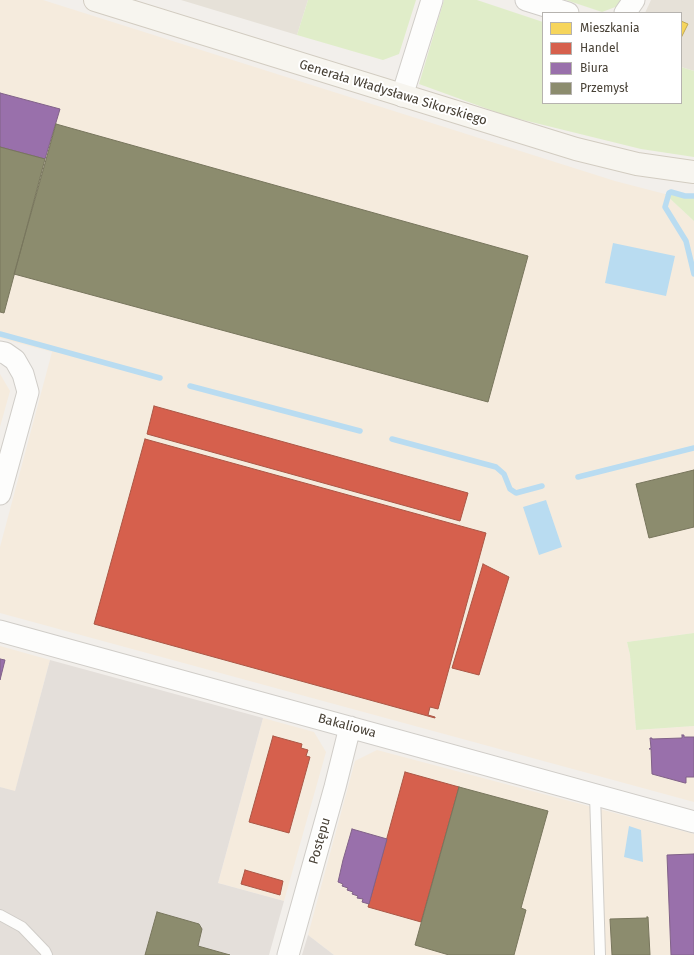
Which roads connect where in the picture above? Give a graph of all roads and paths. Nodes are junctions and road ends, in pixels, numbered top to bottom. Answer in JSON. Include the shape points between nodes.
{"nodes":[{"id":1,"x":95,"y":0,"type":"edge"},
{"id":2,"x":432,"y":0,"type":"edge"},
{"id":3,"x":526,"y":0,"type":"edge"},
{"id":4,"x":634,"y":0,"type":"edge"},
{"id":5,"x":565,"y":12,"type":"edge"},
{"id":6,"x":626,"y":12,"type":"edge"},
{"id":7,"x":402,"y":96,"type":"junction"},
{"id":8,"x":694,"y":172,"type":"edge"},
{"id":9,"x":0,"y":352,"type":"edge"},
{"id":10,"x":0,"y":494,"type":"edge"},
{"id":11,"x":0,"y":631,"type":"edge"},
{"id":12,"x":350,"y":727,"type":"junction"},
{"id":13,"x":595,"y":794,"type":"junction"},
{"id":14,"x":694,"y":822,"type":"edge"},
{"id":15,"x":0,"y":915,"type":"edge"},
{"id":16,"x":47,"y":955,"type":"edge"},
{"id":17,"x":288,"y":955,"type":"edge"},
{"id":18,"x":600,"y":955,"type":"edge"}],
"edges":[{"from":1,"to":7,"type":"main road","name":"Generała Władysława Sikorskiego"},
{"from":2,"to":7,"type":"street"},
{"from":3,"to":5,"type":"street"},
{"from":4,"to":6,"type":"street"},
{"from":7,"to":8,"type":"main road","name":"Generała Władysława Sikorskiego","via":[[596,155]]},
{"from":9,"to":10,"type":"street","via":[[15,360],[23,374],[28,392]]},
{"from":11,"to":12,"type":"street","name":"Bakaliowa"},
{"from":12,"to":13,"type":"street","name":"Bakaliowa"},
{"from":12,"to":17,"type":"street","name":"Postępu"},
{"from":13,"to":14,"type":"street","name":"Bakaliowa"},
{"from":13,"to":18,"type":"lane"},
{"from":15,"to":16,"type":"lane","via":[[22,927]]}]}
